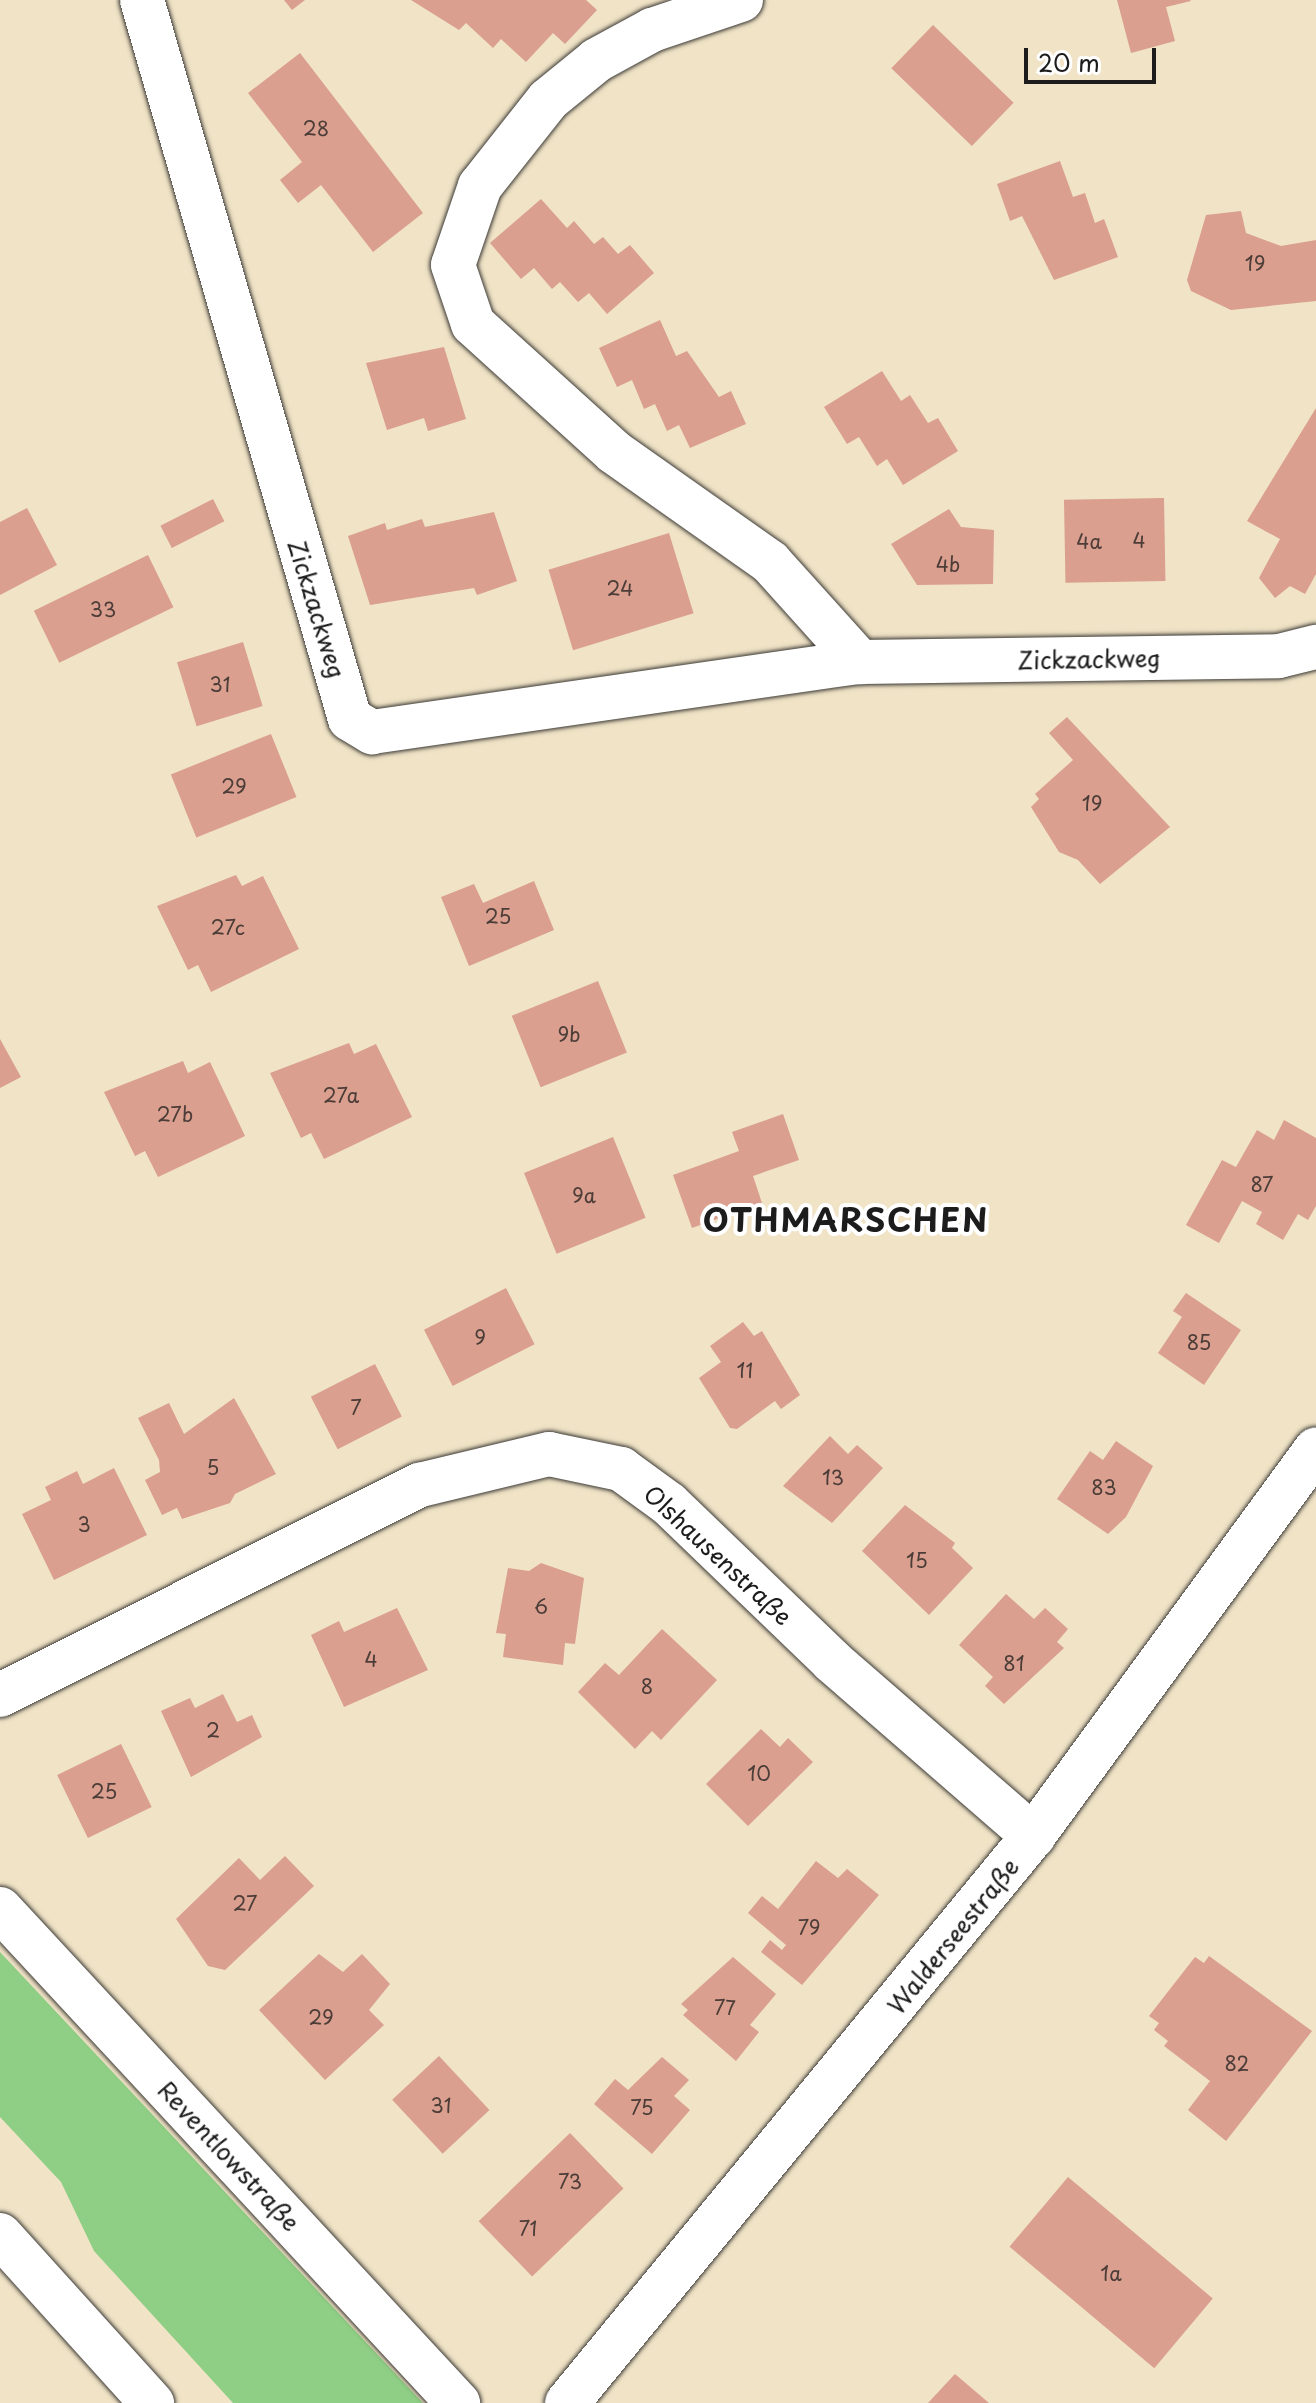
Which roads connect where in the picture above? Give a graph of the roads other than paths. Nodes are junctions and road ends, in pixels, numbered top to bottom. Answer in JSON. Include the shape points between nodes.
{"nodes":[{"id":1,"x":142,"y":0,"type":"edge"},
{"id":2,"x":741,"y":0,"type":"edge"},
{"id":3,"x":1316,"y":647,"type":"edge"},
{"id":4,"x":860,"y":662,"type":"junction"},
{"id":5,"x":1316,"y":1450,"type":"edge"},
{"id":6,"x":0,"y":1695,"type":"edge"},
{"id":7,"x":1033,"y":1836,"type":"junction"},
{"id":8,"x":0,"y":1909,"type":"edge"},
{"id":9,"x":0,"y":2235,"type":"edge"},
{"id":10,"x":95,"y":2342,"type":"junction"},
{"id":11,"x":110,"y":2403,"type":"edge"},
{"id":12,"x":152,"y":2403,"type":"edge"},
{"id":13,"x":458,"y":2403,"type":"edge"},
{"id":14,"x":567,"y":2403,"type":"edge"}],
"edges":[{"from":1,"to":4,"type":"street","name":"Zickzackweg","via":[[350,719],[372,732]]},
{"from":2,"to":4,"type":"street","via":[[652,30],[597,60],[548,100],[480,186],[453,265],[473,324],[614,452],[770,562]]},
{"from":3,"to":4,"type":"street","name":"Zickzackweg","via":[[1279,656]]},
{"from":5,"to":7,"type":"street","name":"Walderseestraße"},
{"from":6,"to":7,"type":"street","name":"Olshausenstraße","via":[[420,1485],[549,1454],[621,1469],[669,1504],[832,1661]]},
{"from":7,"to":14,"type":"street","name":"Walderseestraße"},
{"from":8,"to":13,"type":"street","name":"Reventlowstraße"},
{"from":9,"to":10,"type":"street"},
{"from":10,"to":11,"type":"street"},
{"from":10,"to":12,"type":"street"}]}
